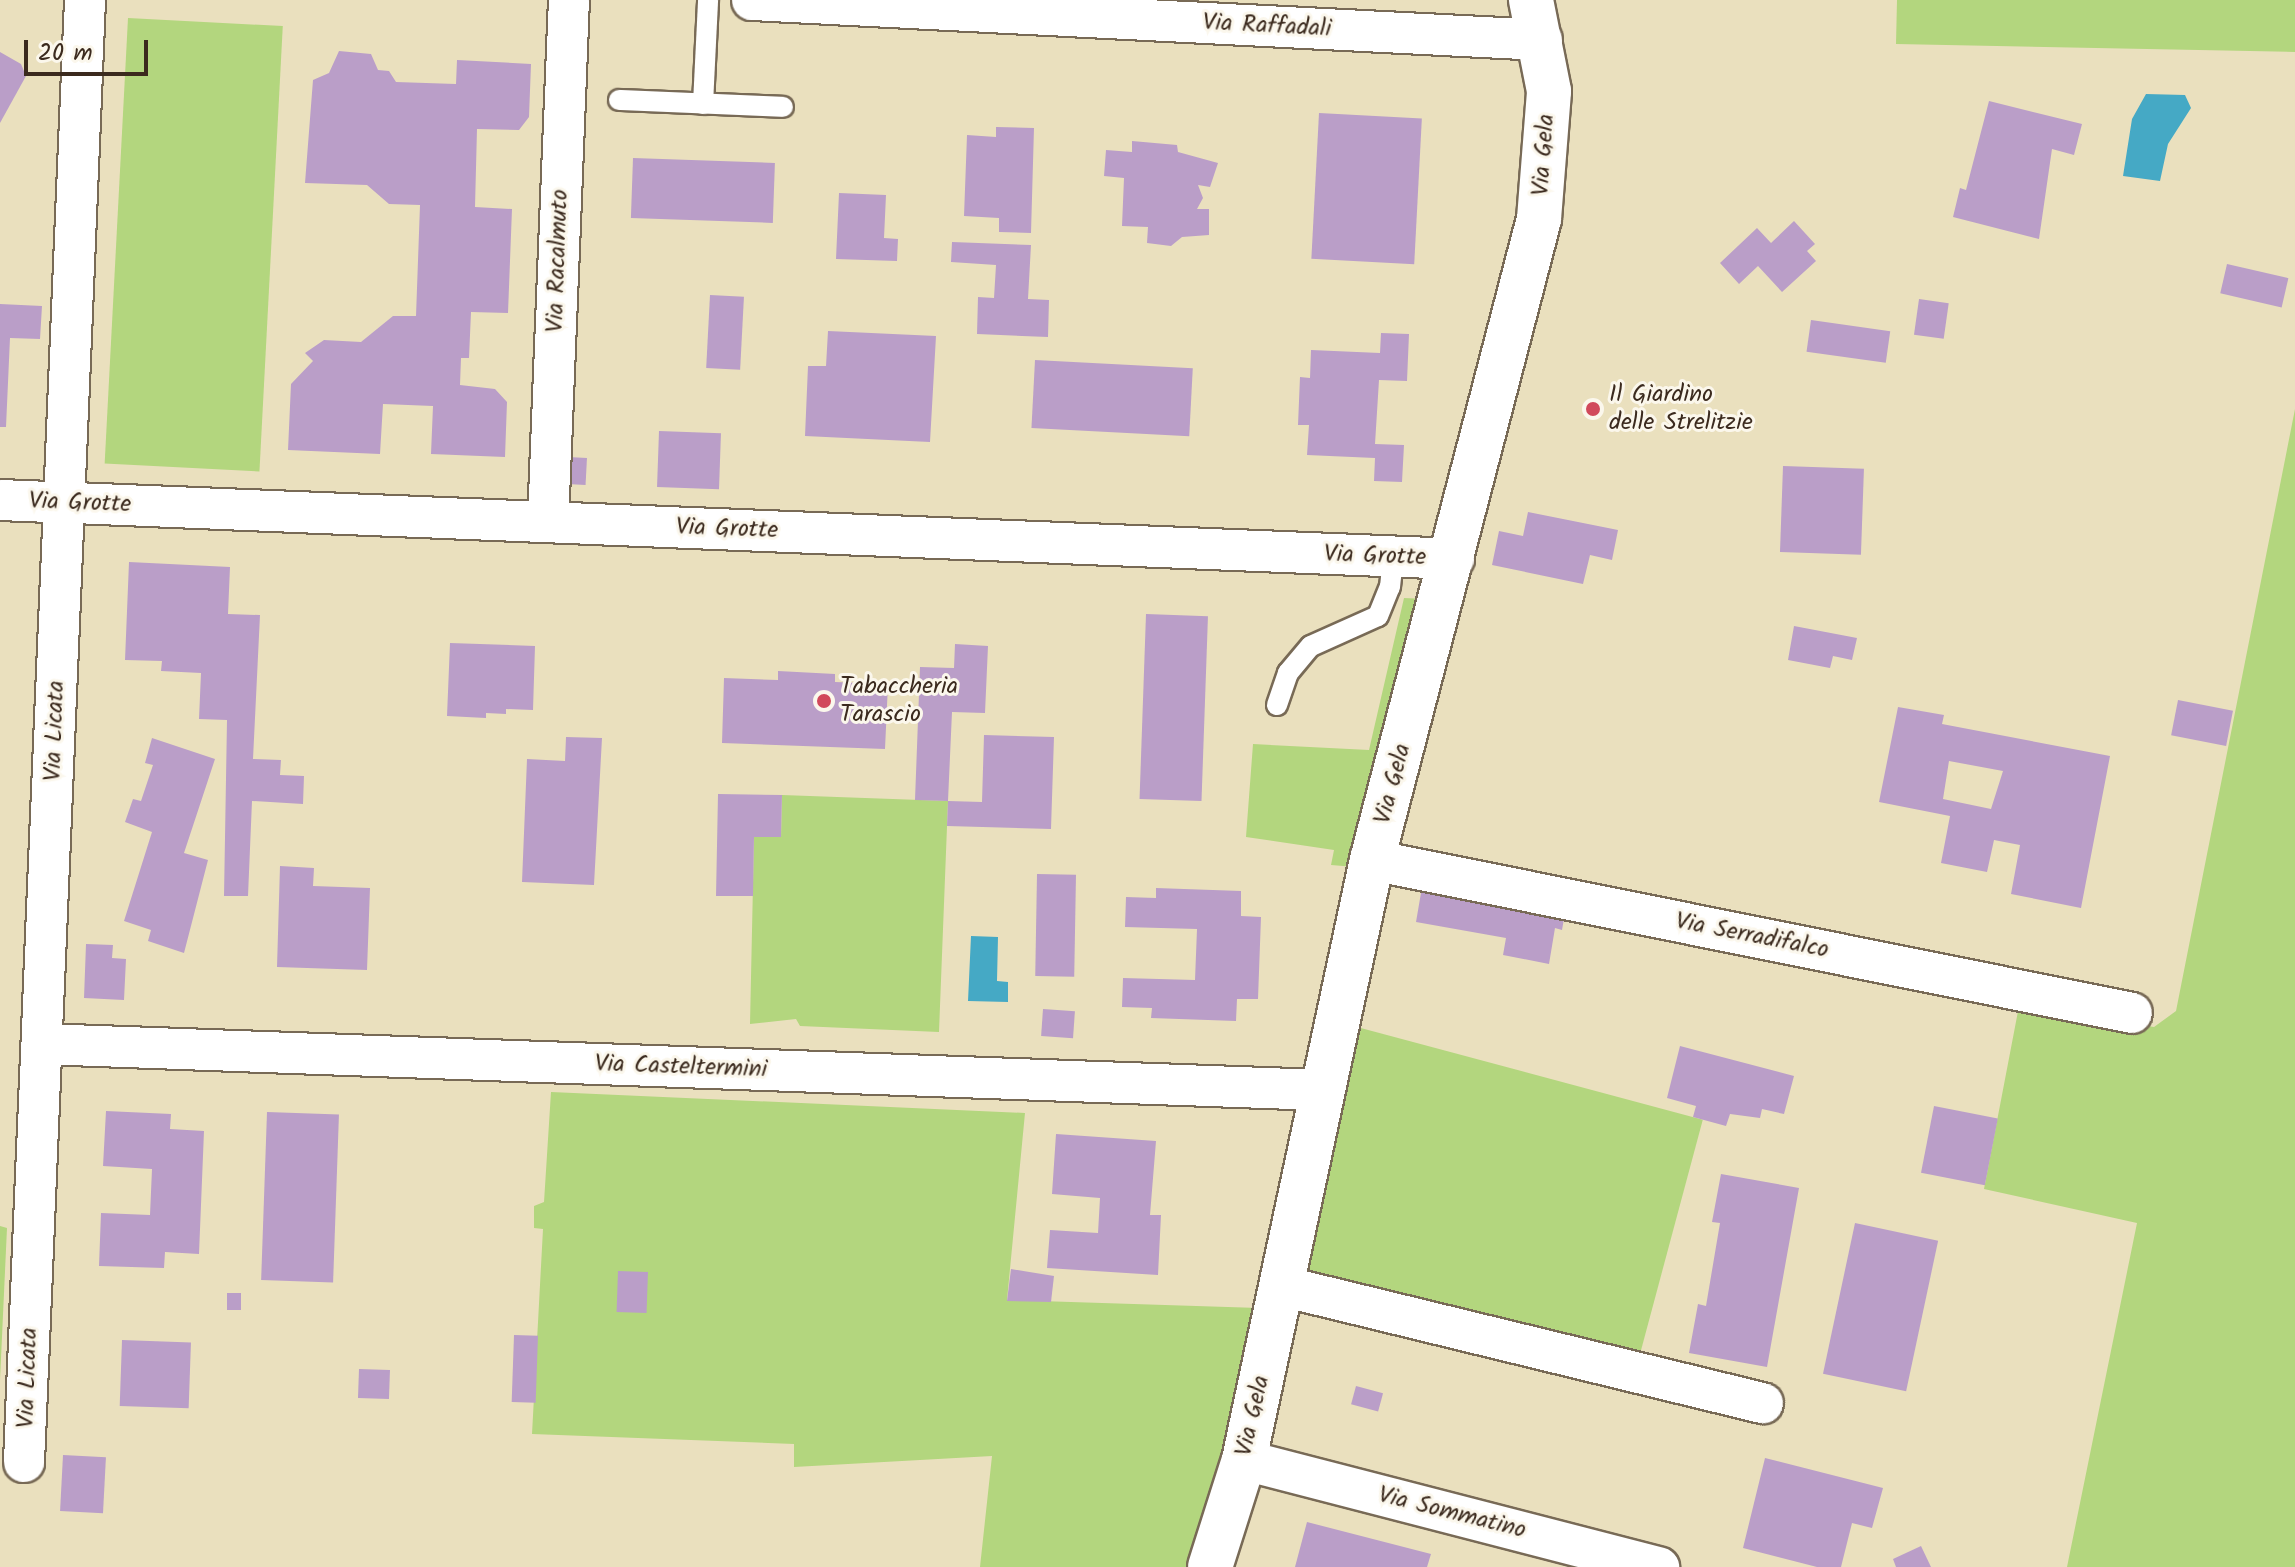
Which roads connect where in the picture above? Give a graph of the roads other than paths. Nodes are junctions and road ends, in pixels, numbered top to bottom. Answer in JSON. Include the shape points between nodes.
{"nodes":[{"id":1,"x":85,"y":0,"type":"edge"},
{"id":2,"x":569,"y":0,"type":"edge"},
{"id":3,"x":708,"y":0,"type":"edge"},
{"id":4,"x":752,"y":0,"type":"edge"},
{"id":5,"x":1073,"y":8,"type":"edge"},
{"id":6,"x":1536,"y":20,"type":"edge"},
{"id":7,"x":619,"y":100,"type":"dead end"},
{"id":8,"x":703,"y":104,"type":"junction"},
{"id":9,"x":783,"y":107,"type":"dead end"},
{"id":10,"x":0,"y":500,"type":"edge"},
{"id":11,"x":64,"y":503,"type":"junction"},
{"id":12,"x":548,"y":522,"type":"junction"},
{"id":13,"x":1393,"y":556,"type":"junction"},
{"id":14,"x":1454,"y":559,"type":"junction"},
{"id":15,"x":1277,"y":705,"type":"dead end"},
{"id":16,"x":1372,"y":860,"type":"junction"},
{"id":17,"x":2132,"y":1013,"type":"dead end"},
{"id":18,"x":42,"y":1044,"type":"junction"},
{"id":19,"x":1320,"y":1090,"type":"junction"},
{"id":20,"x":18,"y":1194,"type":"edge"},
{"id":21,"x":1282,"y":1286,"type":"junction"},
{"id":22,"x":1763,"y":1403,"type":"dead end"},
{"id":23,"x":1244,"y":1460,"type":"junction"},
{"id":24,"x":24,"y":1462,"type":"dead end"},
{"id":25,"x":1210,"y":1567,"type":"edge"},
{"id":26,"x":1659,"y":1567,"type":"edge"}],
"edges":[{"from":1,"to":11,"type":"street","name":"Via Licata"},
{"from":2,"to":12,"type":"street","name":"Via Racalmuto"},
{"from":3,"to":8,"type":"lane"},
{"from":4,"to":5,"type":"street","name":"Via Raffadali"},
{"from":5,"to":6,"type":"street","name":"Via Raffadali"},
{"from":6,"to":14,"type":"street","name":"Via Gela","via":[[1549,91],[1539,219]]},
{"from":7,"to":8,"type":"lane"},
{"from":8,"to":9,"type":"lane"},
{"from":10,"to":11,"type":"street","name":"Via Grotte"},
{"from":11,"to":12,"type":"street","name":"Via Grotte"},
{"from":11,"to":18,"type":"street","name":"Via Licata"},
{"from":12,"to":13,"type":"street","name":"Via Grotte"},
{"from":13,"to":14,"type":"street","name":"Via Grotte"},
{"from":13,"to":15,"type":"lane","via":[[1390,587],[1378,616],[1311,646],[1288,673]]},
{"from":14,"to":16,"type":"street","name":"Via Gela"},
{"from":16,"to":17,"type":"street","name":"Via Serradifalco"},
{"from":16,"to":19,"type":"street","name":"Via Gela"},
{"from":18,"to":19,"type":"street","name":"Via Casteltermini"},
{"from":18,"to":20,"type":"street","name":"Via Licata"},
{"from":19,"to":21,"type":"street","name":"Via Gela"},
{"from":20,"to":24,"type":"street","name":"Via Licata"},
{"from":21,"to":22,"type":"street"},
{"from":21,"to":23,"type":"street","name":"Via Gela"},
{"from":23,"to":25,"type":"street","name":"Via Gela"},
{"from":23,"to":26,"type":"street","name":"Via Sommatino"}]}
